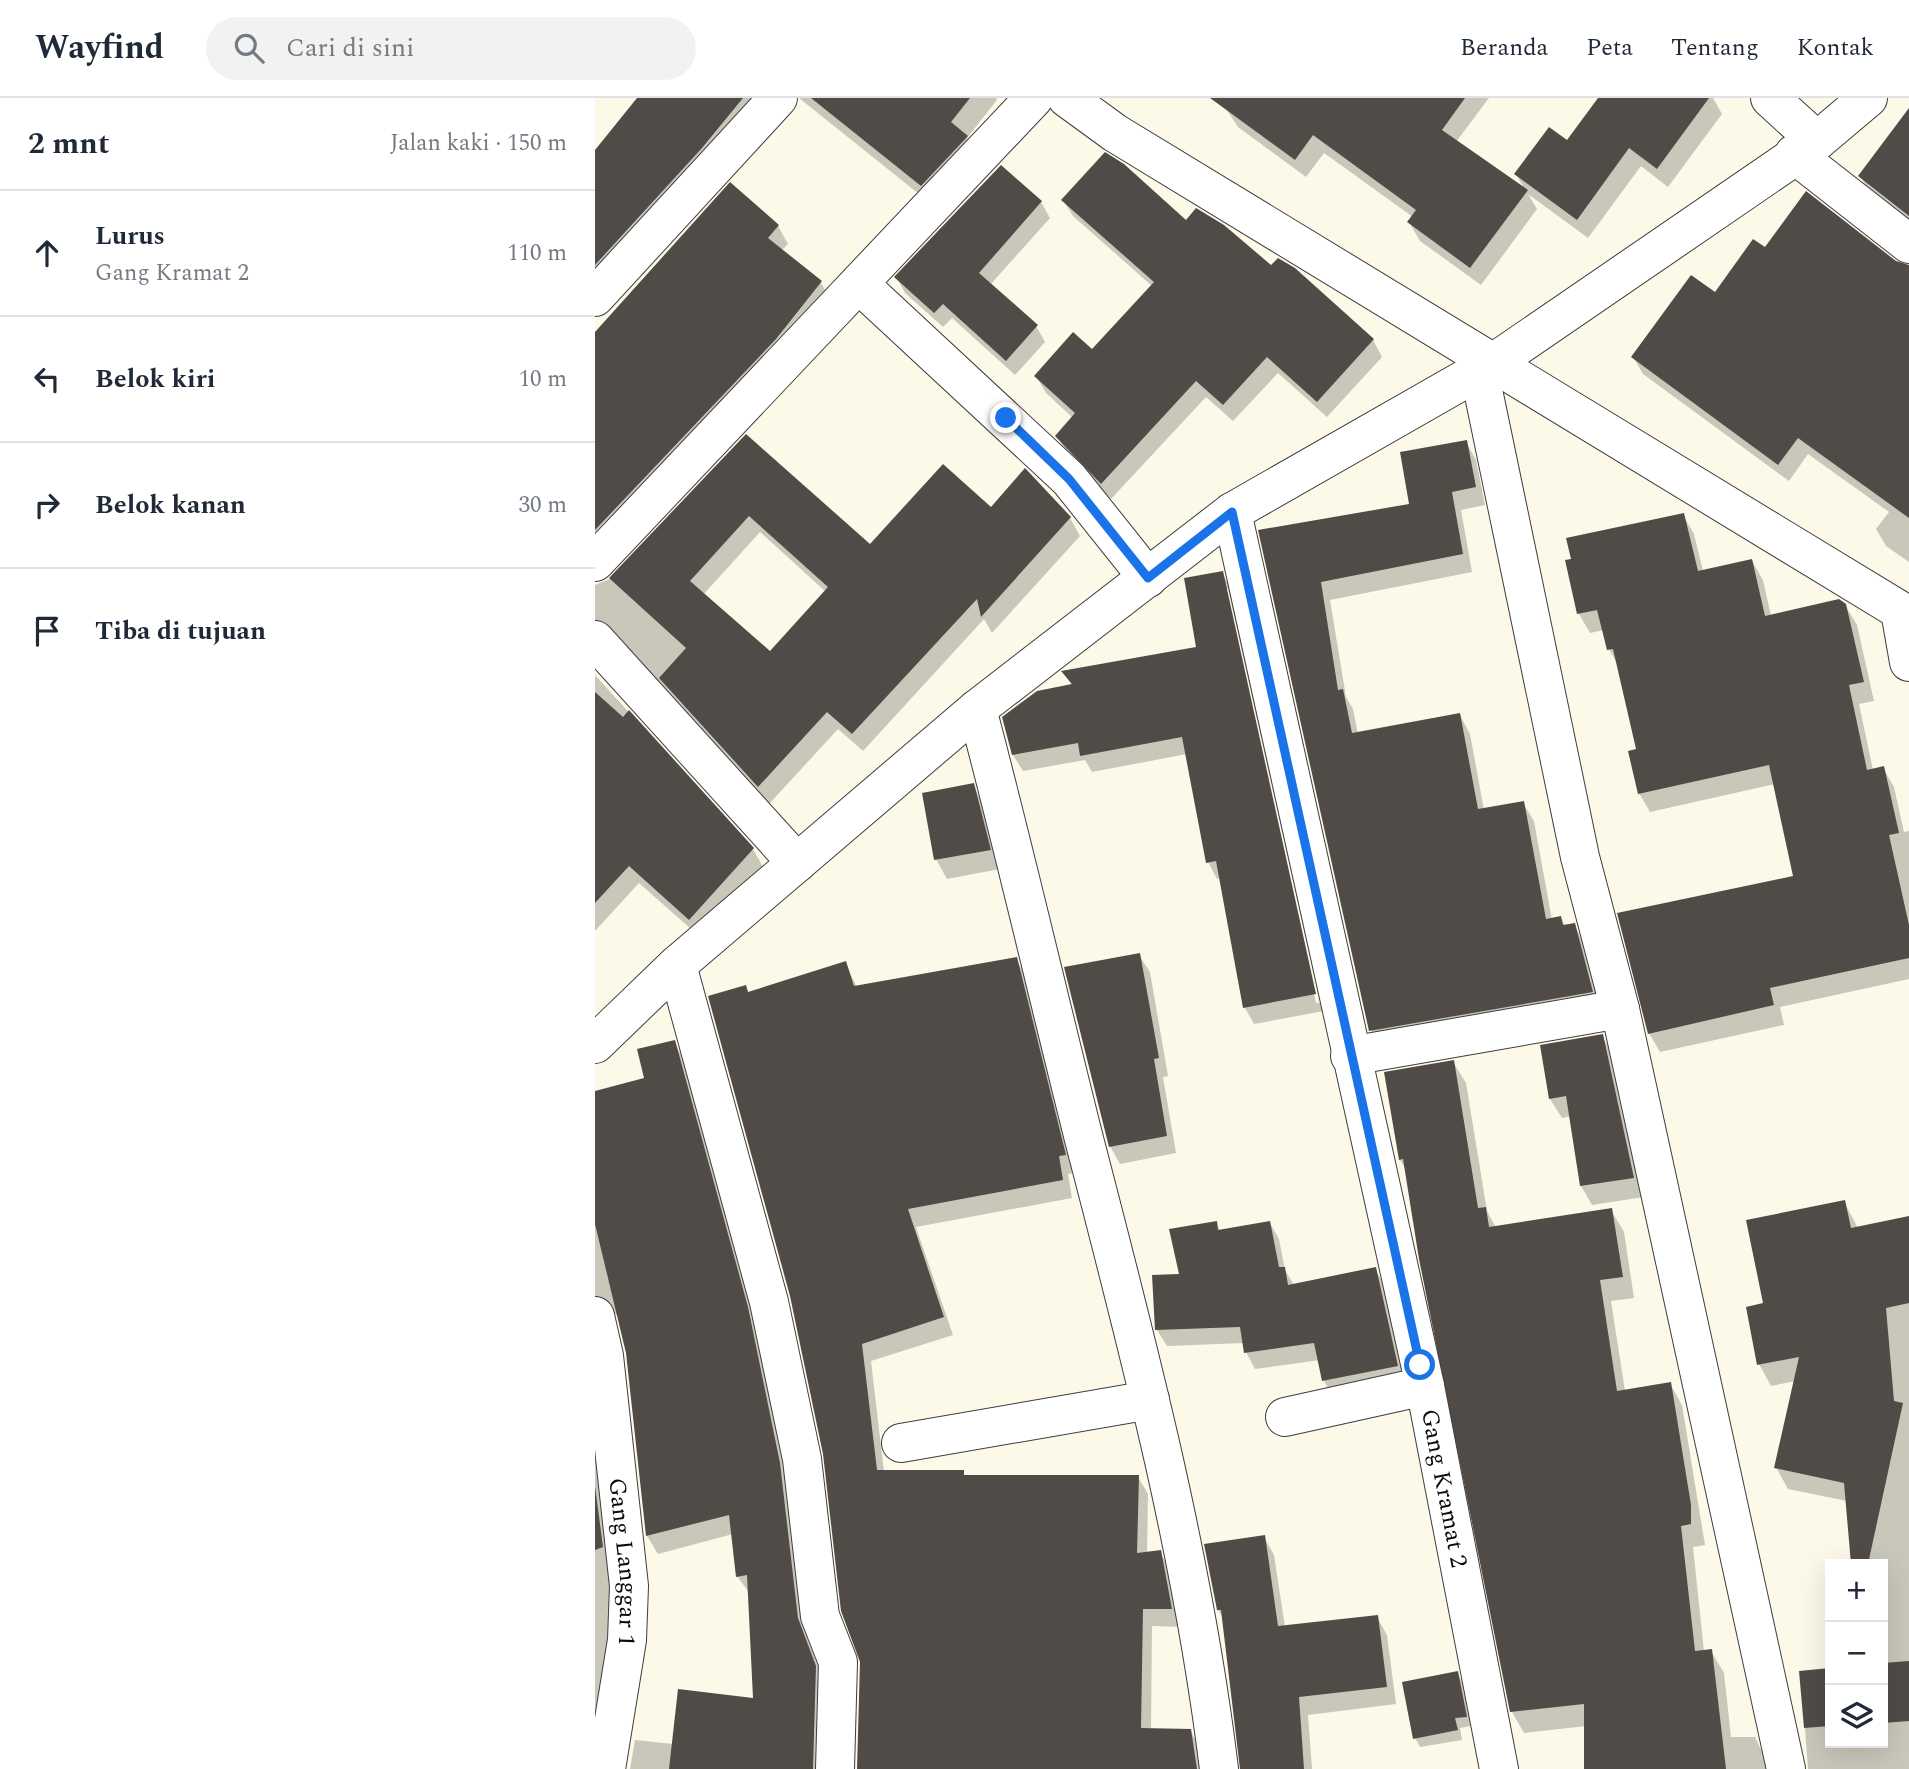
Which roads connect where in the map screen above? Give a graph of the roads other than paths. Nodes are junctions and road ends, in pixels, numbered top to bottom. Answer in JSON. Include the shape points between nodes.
{"nodes":[{"id":1,"x":778,"y":98,"type":"edge"},
{"id":2,"x":1034,"y":98,"type":"edge"},
{"id":3,"x":1067,"y":98,"type":"edge"},
{"id":4,"x":1770,"y":98,"type":"edge"},
{"id":5,"x":1868,"y":98,"type":"edge"},
{"id":6,"x":1806,"y":148,"type":"junction"},
{"id":7,"x":1909,"y":244,"type":"edge"},
{"id":8,"x":859,"y":284,"type":"junction"},
{"id":9,"x":595,"y":297,"type":"edge"},
{"id":10,"x":1486,"y":367,"type":"junction"},
{"id":11,"x":1232,"y":512,"type":"junction"},
{"id":12,"x":595,"y":562,"type":"edge"},
{"id":13,"x":1148,"y":578,"type":"junction"},
{"id":14,"x":1904,"y":614,"type":"edge"},
{"id":15,"x":595,"y":640,"type":"edge"},
{"id":16,"x":1909,"y":662,"type":"edge"},
{"id":17,"x":977,"y":709,"type":"junction"},
{"id":18,"x":797,"y":863,"type":"junction"},
{"id":19,"x":677,"y":965,"type":"junction"},
{"id":20,"x":1620,"y":1009,"type":"junction"},
{"id":21,"x":595,"y":1044,"type":"edge"},
{"id":22,"x":1350,"y":1056,"type":"junction"},
{"id":23,"x":595,"y":1316,"type":"edge"},
{"id":24,"x":1425,"y":1386,"type":"junction"},
{"id":25,"x":1150,"y":1400,"type":"junction"},
{"id":26,"x":1285,"y":1417,"type":"dead end"},
{"id":27,"x":901,"y":1443,"type":"dead end"},
{"id":28,"x":607,"y":1769,"type":"edge"},
{"id":29,"x":835,"y":1769,"type":"edge"},
{"id":30,"x":1219,"y":1769,"type":"edge"},
{"id":31,"x":1499,"y":1769,"type":"edge"},
{"id":32,"x":1786,"y":1769,"type":"edge"}],
"edges":[{"from":1,"to":9,"type":"street"},
{"from":2,"to":8,"type":"street"},
{"from":3,"to":10,"type":"street","via":[[1115,133]]},
{"from":4,"to":6,"type":"street"},
{"from":5,"to":6,"type":"street"},
{"from":6,"to":7,"type":"street"},
{"from":6,"to":10,"type":"street"},
{"from":8,"to":12,"type":"street"},
{"from":8,"to":13,"type":"street","via":[[1069,479]]},
{"from":10,"to":11,"type":"street"},
{"from":10,"to":14,"type":"street"},
{"from":10,"to":20,"type":"street","via":[[1580,857]]},
{"from":11,"to":13,"type":"street"},
{"from":11,"to":22,"type":"street","name":"Gang Kramat 2"},
{"from":13,"to":17,"type":"street"},
{"from":14,"to":16,"type":"street"},
{"from":15,"to":18,"type":"street"},
{"from":17,"to":18,"type":"street"},
{"from":17,"to":25,"type":"street"},
{"from":18,"to":19,"type":"street"},
{"from":19,"to":21,"type":"street"},
{"from":19,"to":29,"type":"street","via":[[769,1302],[802,1459],[820,1616],[838,1662]]},
{"from":20,"to":22,"type":"street"},
{"from":20,"to":32,"type":"street"},
{"from":22,"to":24,"type":"street","name":"Gang Kramat 2"},
{"from":23,"to":28,"type":"street","name":"Gang Langgar 1","via":[[604,1356],[629,1586],[627,1640]]},
{"from":24,"to":26,"type":"street"},
{"from":24,"to":31,"type":"street","name":"Gang Kramat 2"},
{"from":25,"to":27,"type":"street"},
{"from":25,"to":30,"type":"street","via":[[1167,1468]]}]}
